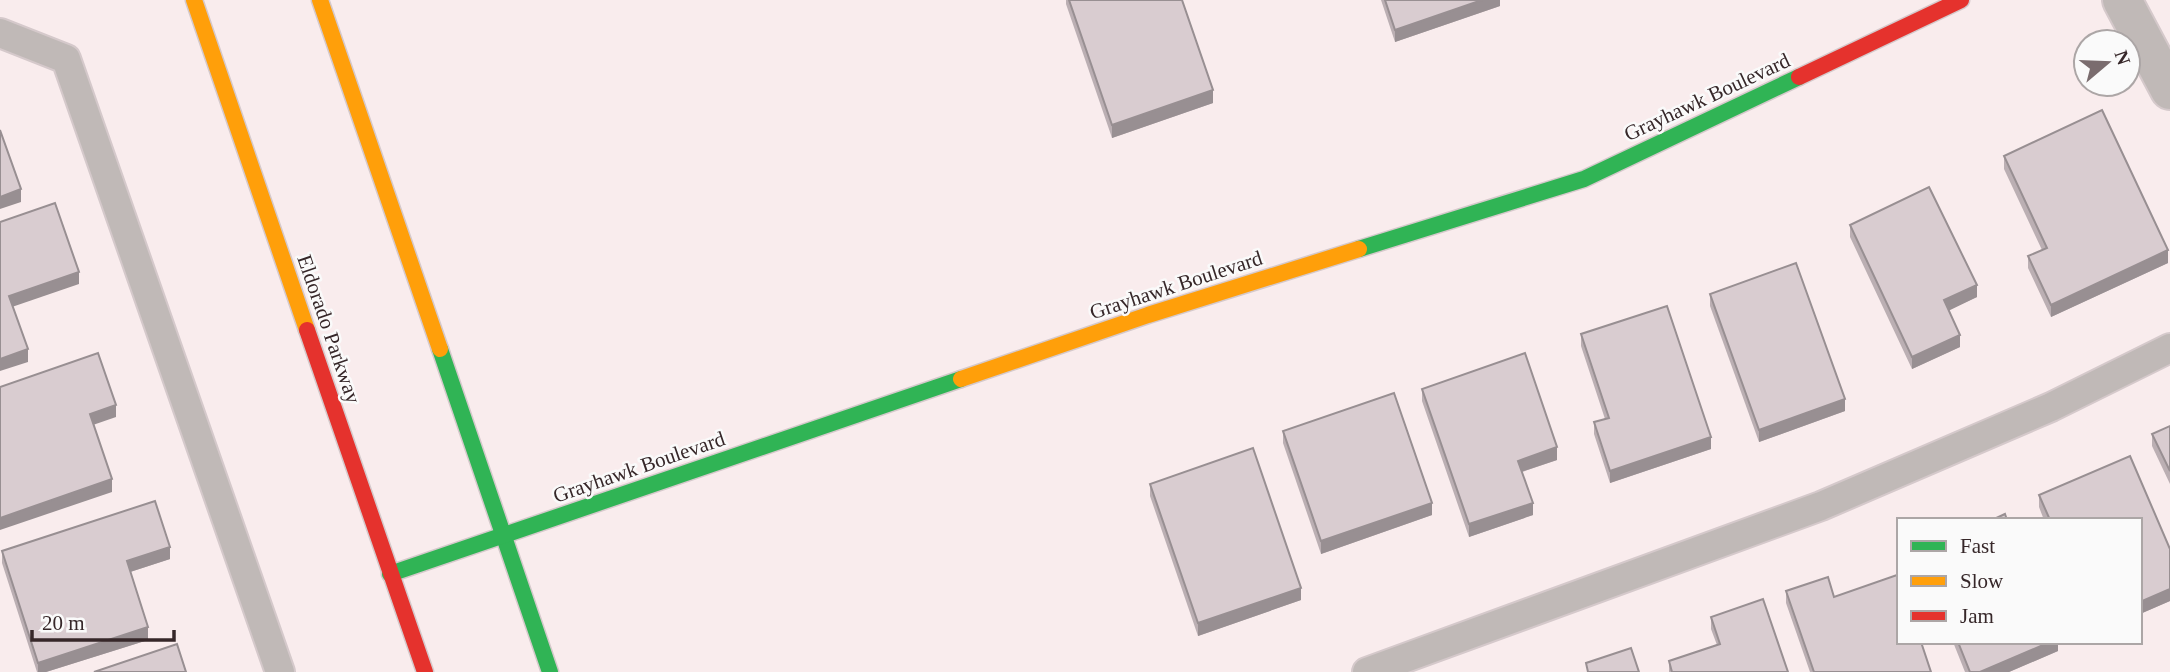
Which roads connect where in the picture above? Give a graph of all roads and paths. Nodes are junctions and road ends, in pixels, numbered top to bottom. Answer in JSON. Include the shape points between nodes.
{"nodes":[{"id":1,"x":194,"y":0,"type":"edge"},
{"id":2,"x":320,"y":0,"type":"edge"},
{"id":3,"x":1961,"y":0,"type":"edge"},
{"id":4,"x":2122,"y":0,"type":"edge"},
{"id":5,"x":0,"y":33,"type":"edge"},
{"id":6,"x":2170,"y":89,"type":"edge"},
{"id":7,"x":2170,"y":348,"type":"edge"},
{"id":8,"x":501,"y":536,"type":"junction"},
{"id":9,"x":390,"y":574,"type":"junction"},
{"id":10,"x":280,"y":672,"type":"edge"},
{"id":11,"x":425,"y":672,"type":"edge"},
{"id":12,"x":550,"y":672,"type":"edge"},
{"id":13,"x":1367,"y":672,"type":"edge"}],
"edges":[{"from":1,"to":9,"type":"street","name":"Eldorado Parkway"},
{"from":2,"to":8,"type":"street"},
{"from":3,"to":8,"type":"street","name":"Grayhawk Boulevard","via":[[1584,179],[1148,315]]},
{"from":4,"to":6,"type":"street"},
{"from":5,"to":10,"type":"lane","via":[[66,59]]},
{"from":7,"to":13,"type":"lane","via":[[2051,407],[1821,506]]},
{"from":8,"to":9,"type":"street","name":"Grayhawk Boulevard"},
{"from":8,"to":12,"type":"street"},
{"from":9,"to":11,"type":"street","name":"Eldorado Parkway"}]}
